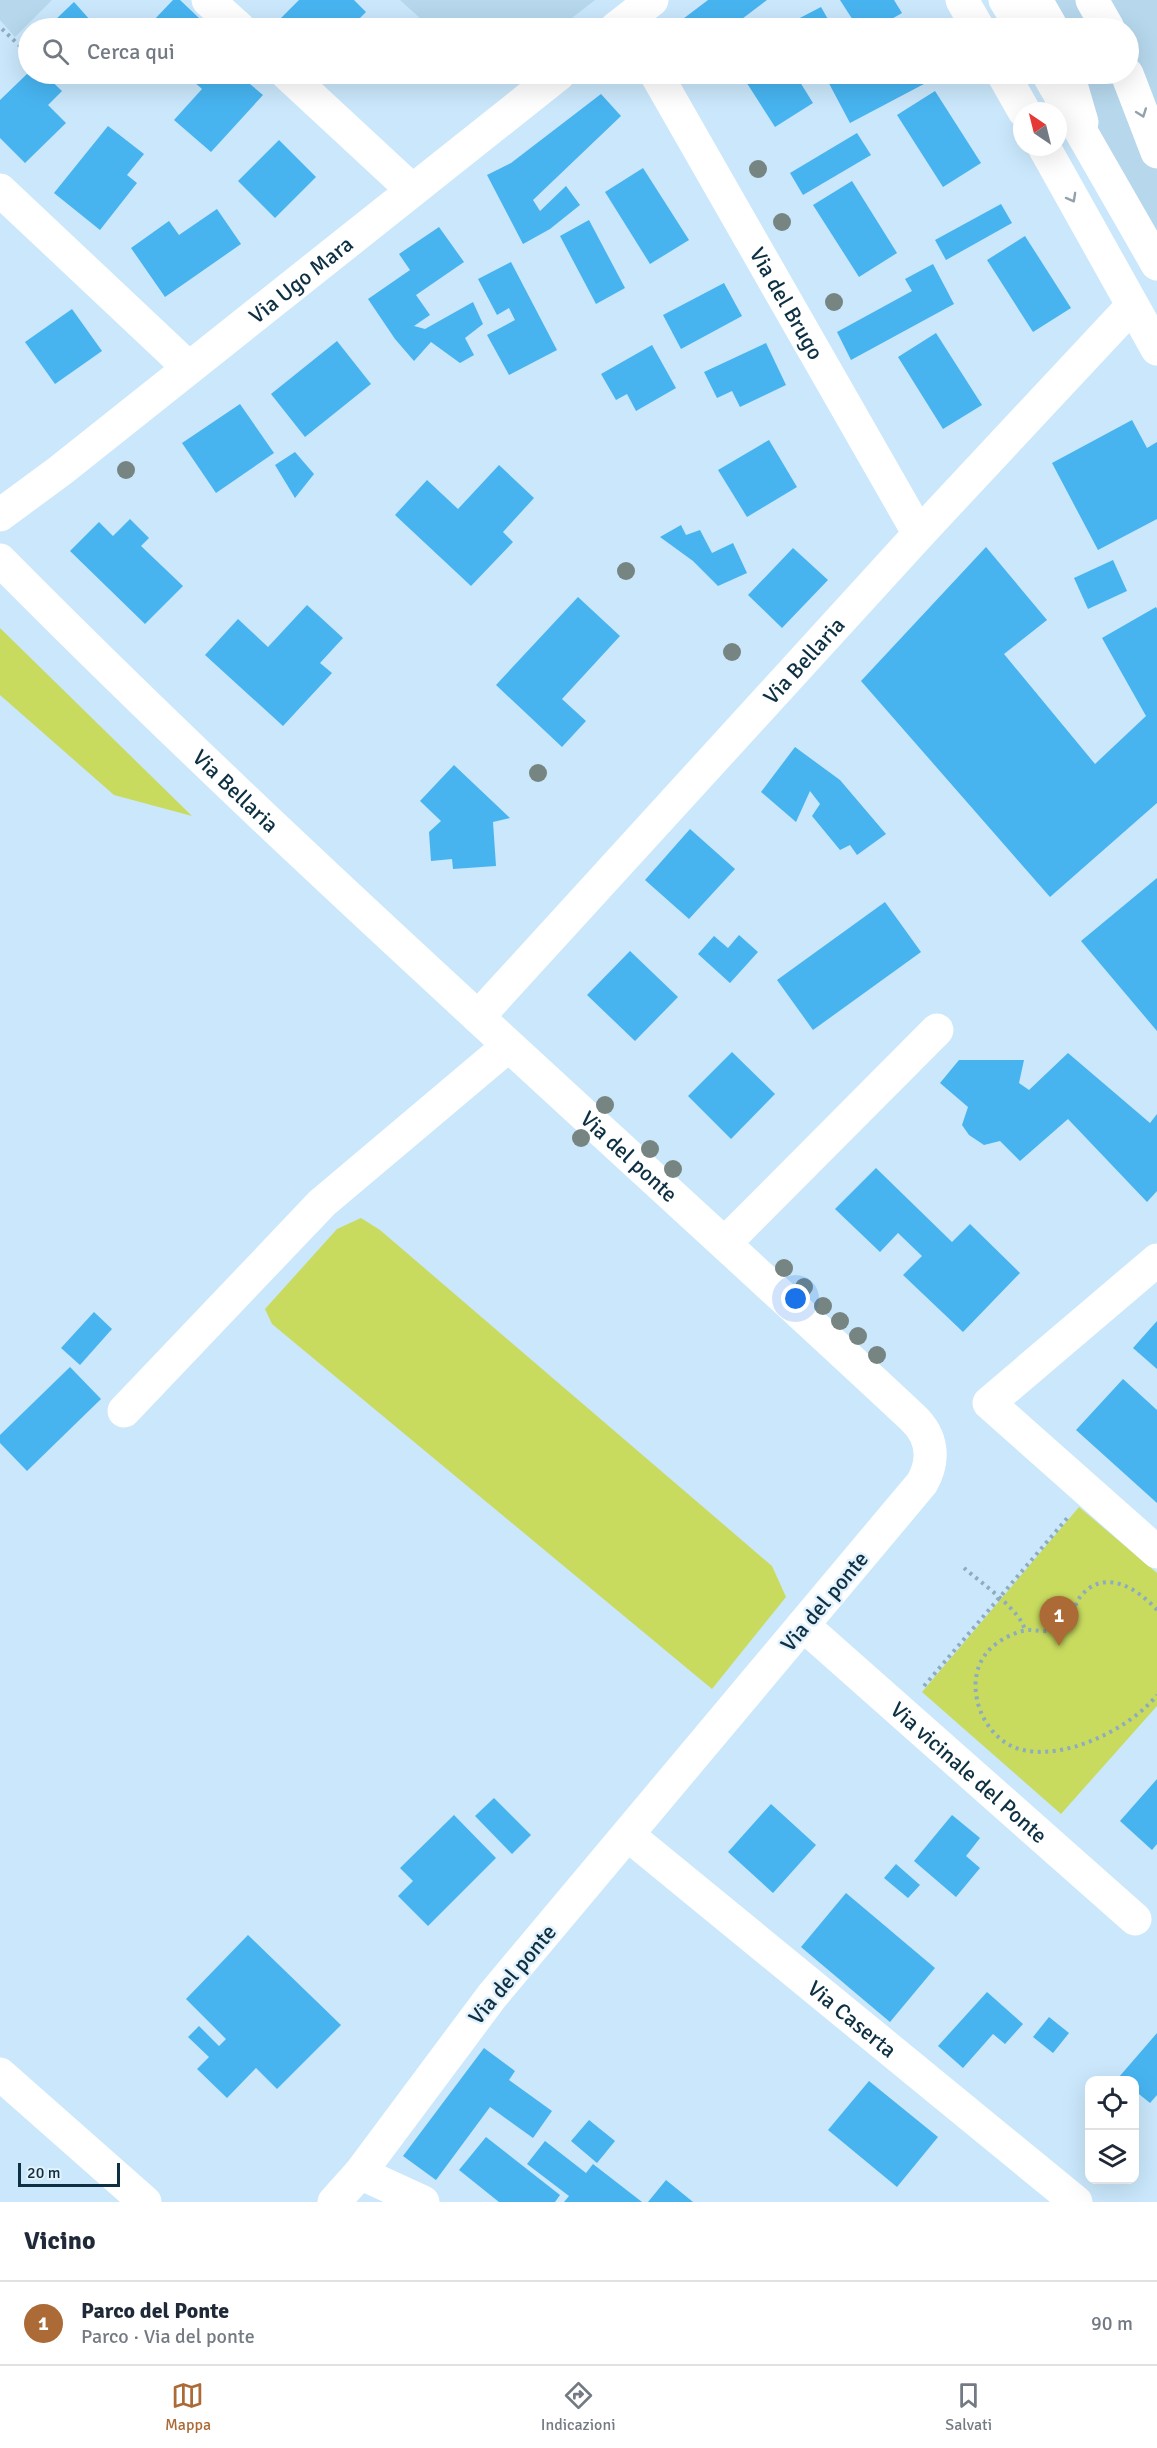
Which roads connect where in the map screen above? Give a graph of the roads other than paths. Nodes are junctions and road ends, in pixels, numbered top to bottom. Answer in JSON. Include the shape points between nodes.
{"nodes":[{"id":1,"x":208,"y":0,"type":"edge"},
{"id":2,"x":652,"y":0,"type":"edge"},
{"id":3,"x":962,"y":0,"type":"edge"},
{"id":4,"x":1005,"y":0,"type":"edge"},
{"id":5,"x":1036,"y":0,"type":"edge"},
{"id":6,"x":1092,"y":0,"type":"edge"},
{"id":7,"x":228,"y":18,"type":"edge"},
{"id":8,"x":633,"y":18,"type":"edge"},
{"id":9,"x":972,"y":18,"type":"edge"},
{"id":10,"x":1016,"y":18,"type":"edge"},
{"id":11,"x":1046,"y":18,"type":"edge"},
{"id":12,"x":1102,"y":18,"type":"edge"},
{"id":13,"x":298,"y":84,"type":"edge"},
{"id":14,"x":545,"y":84,"type":"edge"},
{"id":15,"x":662,"y":84,"type":"edge"},
{"id":16,"x":1009,"y":84,"type":"edge"},
{"id":17,"x":1054,"y":84,"type":"edge"},
{"id":18,"x":1071,"y":84,"type":"edge"},
{"id":19,"x":1131,"y":84,"type":"edge"},
{"id":20,"x":1019,"y":102,"type":"edge"},
{"id":21,"x":1088,"y":144,"type":"junction"},
{"id":22,"x":1157,"y":152,"type":"edge"},
{"id":23,"x":1049,"y":156,"type":"edge"},
{"id":24,"x":411,"y":189,"type":"junction"},
{"id":25,"x":0,"y":190,"type":"edge"},
{"id":26,"x":1157,"y":264,"type":"edge"},
{"id":27,"x":1132,"y":306,"type":"junction"},
{"id":28,"x":1157,"y":350,"type":"edge"},
{"id":29,"x":189,"y":368,"type":"junction"},
{"id":30,"x":0,"y":515,"type":"edge"},
{"id":31,"x":919,"y":534,"type":"junction"},
{"id":32,"x":0,"y":560,"type":"edge"},
{"id":33,"x":478,"y":1017,"type":"junction"},
{"id":34,"x":937,"y":1030,"type":"dead end"},
{"id":35,"x":508,"y":1046,"type":"junction"},
{"id":36,"x":724,"y":1244,"type":"junction"},
{"id":37,"x":1157,"y":1260,"type":"edge"},
{"id":38,"x":124,"y":1411,"type":"dead end"},
{"id":39,"x":1157,"y":1552,"type":"edge"},
{"id":40,"x":803,"y":1625,"type":"junction"},
{"id":41,"x":628,"y":1835,"type":"junction"},
{"id":42,"x":1136,"y":1919,"type":"dead end"},
{"id":43,"x":0,"y":2074,"type":"edge"},
{"id":44,"x":360,"y":2173,"type":"junction"},
{"id":45,"x":145,"y":2202,"type":"edge"},
{"id":46,"x":334,"y":2202,"type":"edge"},
{"id":47,"x":423,"y":2202,"type":"edge"},
{"id":48,"x":1076,"y":2202,"type":"edge"}],
"edges":[{"from":1,"to":7,"type":"street"},
{"from":2,"to":8,"type":"street"},
{"from":3,"to":9,"type":"street"},
{"from":4,"to":10,"type":"street"},
{"from":5,"to":11,"type":"street"},
{"from":6,"to":12,"type":"street"},
{"from":13,"to":24,"type":"street"},
{"from":14,"to":24,"type":"street","name":"Via Ugo Mara"},
{"from":15,"to":31,"type":"street","name":"Via del Brugo"},
{"from":16,"to":20,"type":"street"},
{"from":17,"to":21,"type":"street"},
{"from":18,"to":21,"type":"street"},
{"from":19,"to":22,"type":"street","one_way":true},
{"from":21,"to":26,"type":"street"},
{"from":23,"to":27,"type":"street","one_way":true},
{"from":24,"to":29,"type":"street","name":"Via Ugo Mara"},
{"from":25,"to":29,"type":"street"},
{"from":27,"to":28,"type":"street"},
{"from":27,"to":31,"type":"street","name":"Via Bellaria"},
{"from":29,"to":30,"type":"street","name":"Via Ugo Mara"},
{"from":31,"to":33,"type":"street","name":"Via Bellaria"},
{"from":32,"to":33,"type":"street","name":"Via Bellaria","via":[[222,778]]},
{"from":33,"to":35,"type":"street","name":"Via Bellaria"},
{"from":34,"to":36,"type":"street"},
{"from":35,"to":36,"type":"street","name":"Via del ponte"},
{"from":35,"to":38,"type":"street","via":[[322,1203]]},
{"from":36,"to":40,"type":"street","name":"Via del ponte","via":[[919,1423],[931,1446],[930,1465],[922,1483]]},
{"from":37,"to":39,"type":"street","via":[[989,1403]]},
{"from":40,"to":41,"type":"street","name":"Via del ponte"},
{"from":40,"to":42,"type":"street","name":"Via vicinale del Ponte"},
{"from":41,"to":44,"type":"street","name":"Via del ponte","via":[[476,2017]]},
{"from":41,"to":48,"type":"street","name":"Via Caserta"},
{"from":43,"to":45,"type":"street"},
{"from":44,"to":46,"type":"street","name":"Via del ponte"},
{"from":44,"to":47,"type":"street"}]}
